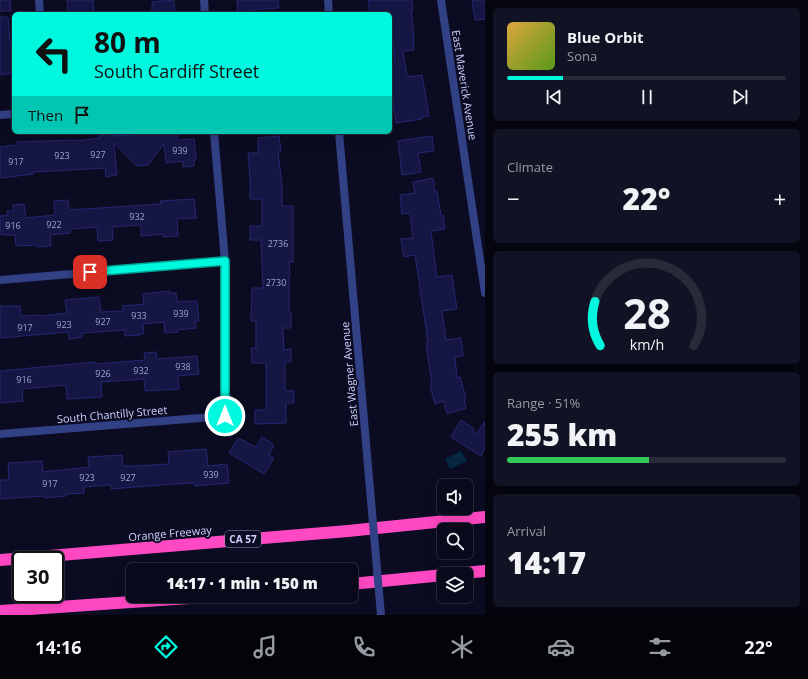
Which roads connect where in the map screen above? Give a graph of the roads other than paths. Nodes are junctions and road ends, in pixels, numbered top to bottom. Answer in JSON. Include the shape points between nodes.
{"nodes":[{"id":1,"x":39,"y":0,"type":"edge"},
{"id":2,"x":204,"y":0,"type":"edge"},
{"id":3,"x":328,"y":0,"type":"edge"},
{"id":4,"x":441,"y":0,"type":"edge"},
{"id":5,"x":40,"y":12,"type":"edge"},
{"id":6,"x":205,"y":12,"type":"edge"},
{"id":7,"x":329,"y":12,"type":"edge"},
{"id":8,"x":12,"y":114,"type":"edge"},
{"id":9,"x":0,"y":115,"type":"edge"},
{"id":10,"x":214,"y":134,"type":"edge"},
{"id":11,"x":339,"y":134,"type":"edge"},
{"id":12,"x":225,"y":261,"type":"junction"},
{"id":13,"x":0,"y":280,"type":"edge"},
{"id":14,"x":485,"y":293,"type":"edge"},
{"id":15,"x":0,"y":434,"type":"edge"},
{"id":16,"x":485,"y":517,"type":"edge"},
{"id":17,"x":0,"y":560,"type":"edge"},
{"id":18,"x":485,"y":571,"type":"edge"},
{"id":19,"x":473,"y":572,"type":"edge"},
{"id":20,"x":437,"y":576,"type":"edge"},
{"id":21,"x":358,"y":583,"type":"edge"},
{"id":22,"x":126,"y":602,"type":"edge"},
{"id":23,"x":0,"y":611,"type":"edge"},
{"id":24,"x":381,"y":615,"type":"edge"}],
"edges":[{"from":1,"to":5,"type":"street"},
{"from":2,"to":6,"type":"street"},
{"from":3,"to":7,"type":"street"},
{"from":4,"to":14,"type":"street","name":"East Maverick Avenue"},
{"from":8,"to":9,"type":"street"},
{"from":10,"to":12,"type":"street"},
{"from":11,"to":24,"type":"street","name":"East Wagner Avenue","bridge":true},
{"from":12,"to":13,"type":"street"},
{"from":12,"to":15,"type":"street","name":"South Chantilly Street","via":[[225,416]]},
{"from":16,"to":17,"type":"highway","name":"Orange Freeway","number":"CA 57"},
{"from":18,"to":19,"type":"highway"},
{"from":20,"to":21,"type":"highway"},
{"from":22,"to":23,"type":"highway"}]}
